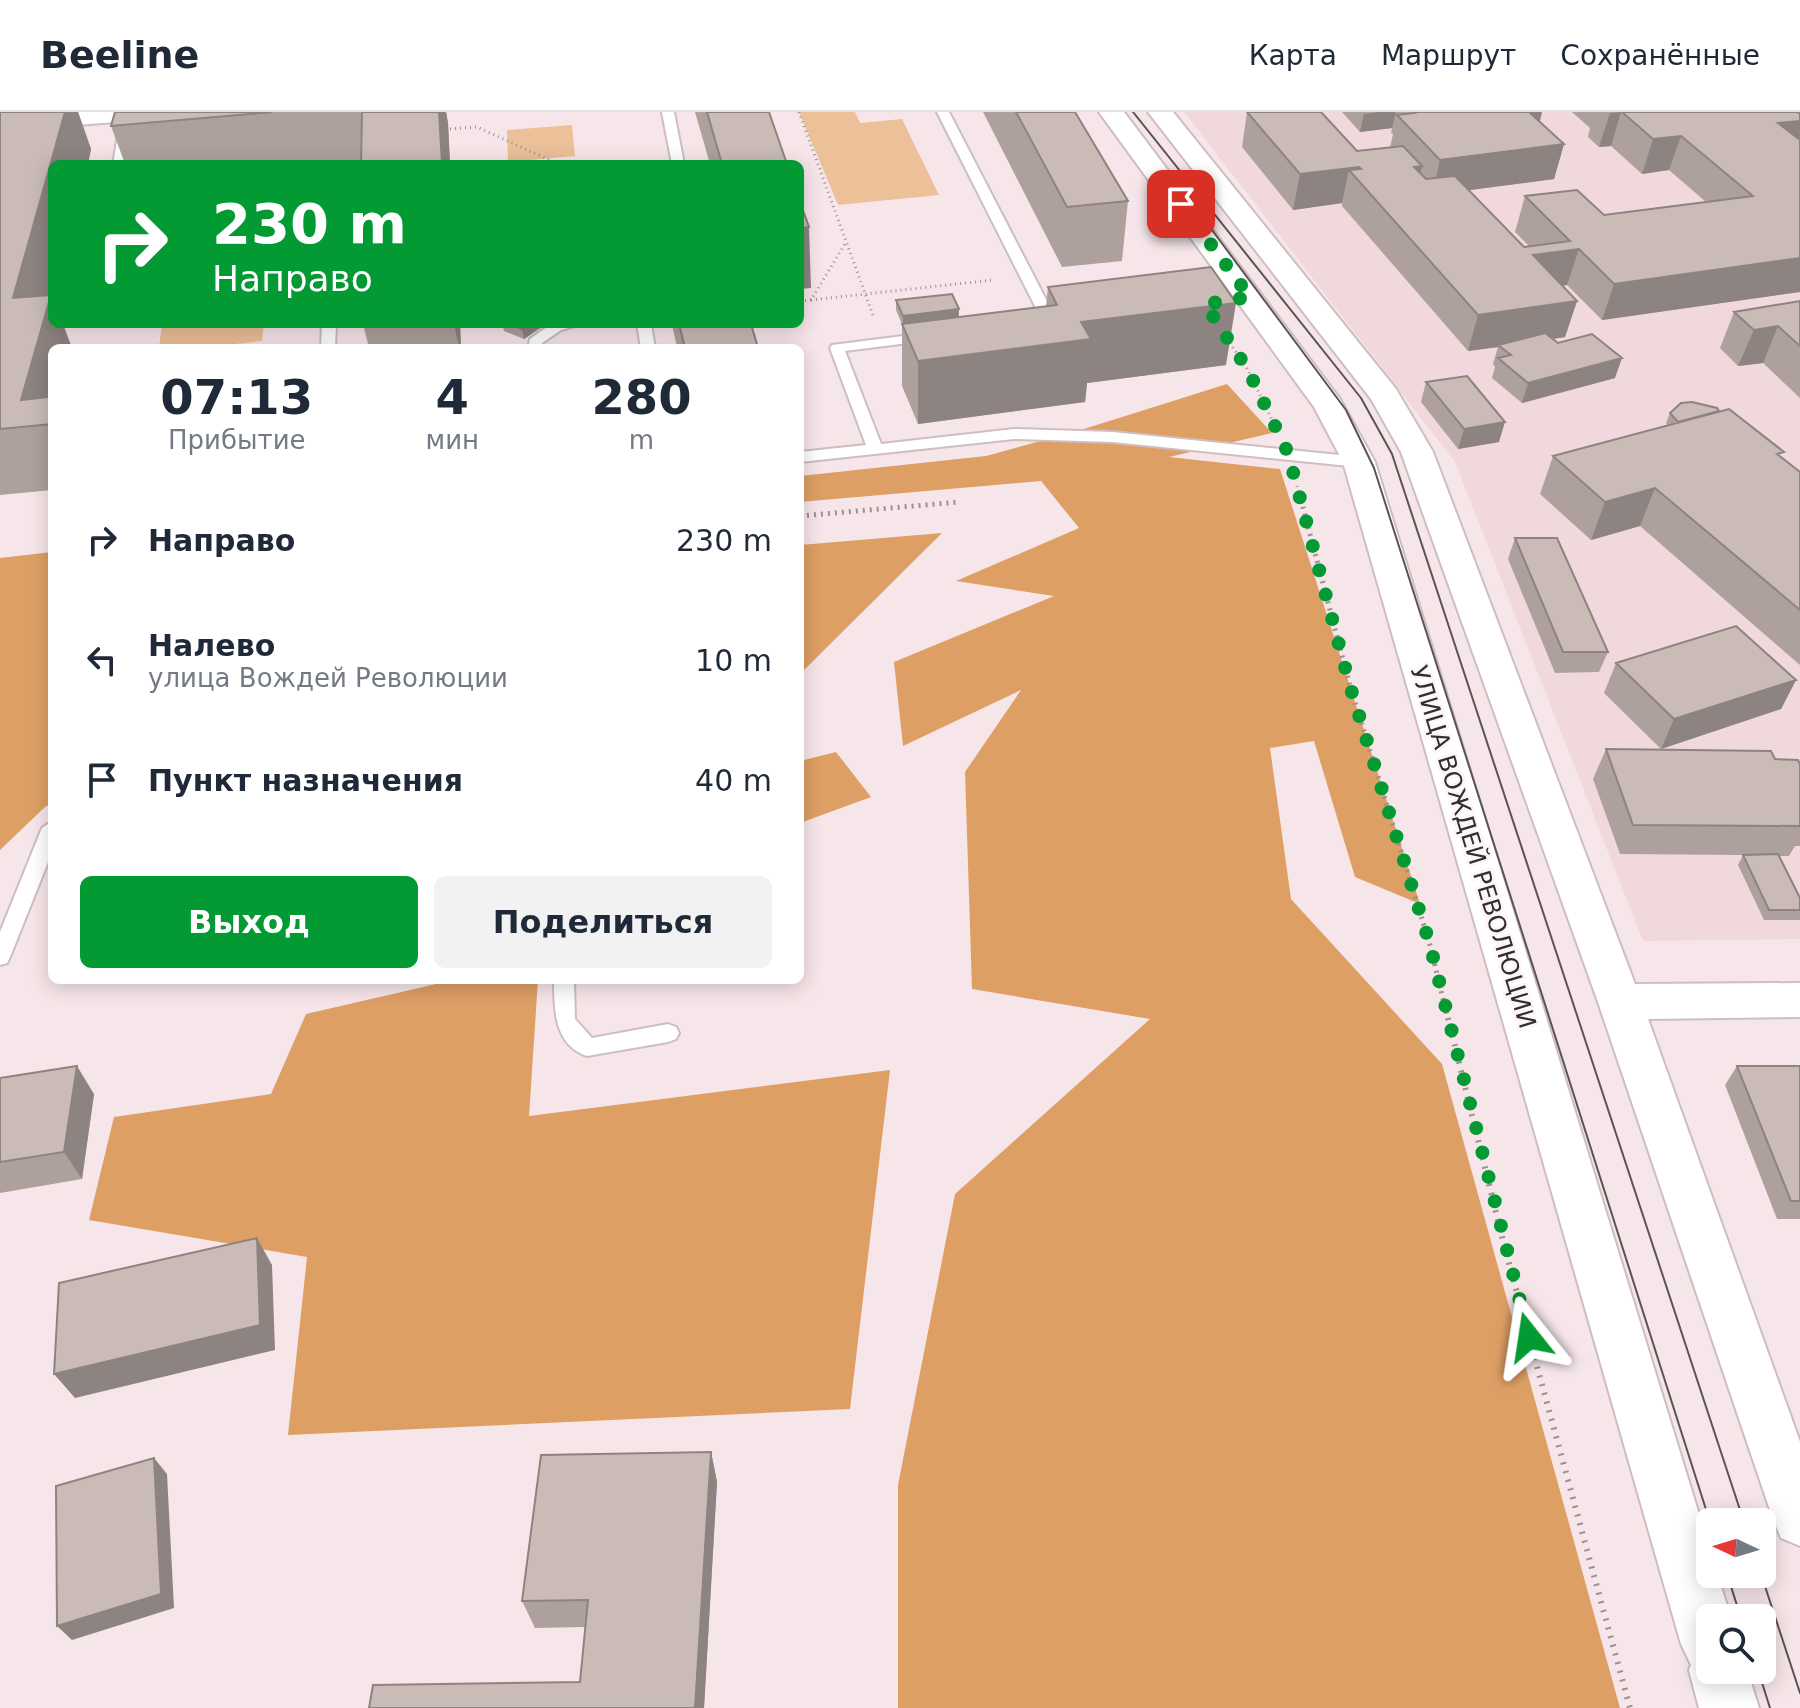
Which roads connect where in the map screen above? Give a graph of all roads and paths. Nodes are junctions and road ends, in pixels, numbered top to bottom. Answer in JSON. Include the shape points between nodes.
{"nodes":[{"id":1,"x":141,"y":112,"type":"edge"},
{"id":2,"x":668,"y":112,"type":"edge"},
{"id":3,"x":799,"y":112,"type":"edge"},
{"id":4,"x":943,"y":112,"type":"edge"},
{"id":5,"x":1111,"y":112,"type":"edge"},
{"id":6,"x":1160,"y":112,"type":"edge"},
{"id":7,"x":128,"y":113,"type":"edge"},
{"id":8,"x":0,"y":123,"type":"edge"},
{"id":9,"x":450,"y":129,"type":"dead end"},
{"id":10,"x":120,"y":160,"type":"edge"},
{"id":11,"x":549,"y":160,"type":"edge"},
{"id":12,"x":677,"y":160,"type":"edge"},
{"id":13,"x":846,"y":242,"type":"junction"},
{"id":14,"x":1026,"y":276,"type":"junction"},
{"id":15,"x":866,"y":294,"type":"junction"},
{"id":16,"x":1250,"y":297,"type":"junction"},
{"id":17,"x":811,"y":300,"type":"junction"},
{"id":18,"x":804,"y":301,"type":"edge"},
{"id":19,"x":1205,"y":304,"type":"joint"},
{"id":20,"x":1081,"y":318,"type":"edge"},
{"id":21,"x":554,"y":328,"type":"edge"},
{"id":22,"x":944,"y":335,"type":"edge"},
{"id":23,"x":883,"y":342,"type":"junction"},
{"id":24,"x":535,"y":344,"type":"edge"},
{"id":25,"x":875,"y":449,"type":"junction"},
{"id":26,"x":1288,"y":453,"type":"junction"},
{"id":27,"x":804,"y":457,"type":"edge"},
{"id":28,"x":1359,"y":462,"type":"junction"},
{"id":29,"x":959,"y":502,"type":"dead end"},
{"id":30,"x":804,"y":516,"type":"edge"},
{"id":31,"x":48,"y":838,"type":"edge"},
{"id":32,"x":0,"y":957,"type":"edge"},
{"id":33,"x":564,"y":984,"type":"edge"},
{"id":34,"x":1800,"y":1000,"type":"edge"},
{"id":35,"x":1620,"y":1002,"type":"junction"},
{"id":36,"x":668,"y":1033,"type":"dead end"},
{"id":37,"x":1800,"y":1519,"type":"edge"},
{"id":38,"x":1698,"y":1604,"type":"edge"},
{"id":39,"x":1722,"y":1684,"type":"edge"},
{"id":40,"x":1630,"y":1708,"type":"edge"},
{"id":41,"x":1729,"y":1708,"type":"edge"}],
"edges":[{"from":1,"to":7,"type":"street"},
{"from":2,"to":12,"type":"lane"},
{"from":3,"to":13,"type":"path"},
{"from":4,"to":14,"type":"lane"},
{"from":5,"to":16,"type":"street","name":"УЛИЦА ВОЖДЕЙ РЕВОЛЮЦИИ"},
{"from":6,"to":35,"type":"street","via":[[1385,396],[1417,452]]},
{"from":7,"to":8,"type":"street"},
{"from":7,"to":10,"type":"lane"},
{"from":9,"to":11,"type":"path","via":[[477,127]]},
{"from":13,"to":15,"type":"path"},
{"from":13,"to":17,"type":"path"},
{"from":14,"to":15,"type":"path"},
{"from":14,"to":20,"type":"lane","via":[[1042,323]]},
{"from":15,"to":17,"type":"path"},
{"from":15,"to":23,"type":"path"},
{"from":16,"to":19,"type":"lane"},
{"from":16,"to":28,"type":"street","name":"УЛИЦА ВОЖДЕЙ РЕВОЛЮЦИИ","via":[[1329,406]]},
{"from":17,"to":18,"type":"path"},
{"from":19,"to":26,"type":"path","via":[[1248,370]]},
{"from":21,"to":24,"type":"lane"},
{"from":22,"to":23,"type":"lane"},
{"from":23,"to":25,"type":"lane","via":[[837,348]]},
{"from":25,"to":26,"type":"lane","via":[[1014,434]]},
{"from":25,"to":27,"type":"lane"},
{"from":26,"to":28,"type":"lane"},
{"from":26,"to":40,"type":"path","via":[[1350,686],[1430,945],[1508,1260]]},
{"from":28,"to":38,"type":"street","name":"УЛИЦА ВОЖДЕЙ РЕВОЛЮЦИИ"},
{"from":29,"to":30,"type":"path"},
{"from":31,"to":32,"type":"lane"},
{"from":33,"to":36,"type":"lane","via":[[565,1022],[587,1047]]},
{"from":34,"to":35,"type":"street"},
{"from":35,"to":37,"type":"street"},
{"from":39,"to":41,"type":"street"}]}
